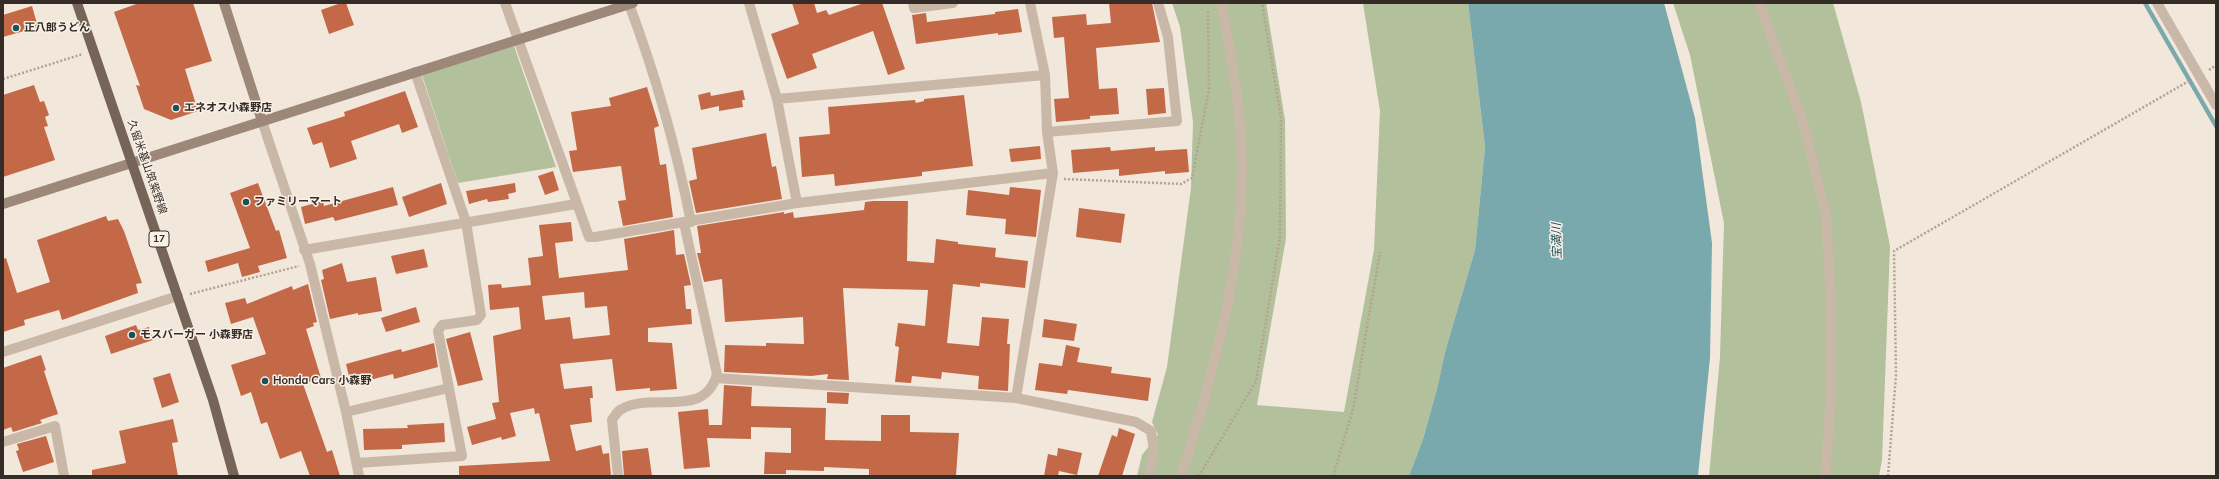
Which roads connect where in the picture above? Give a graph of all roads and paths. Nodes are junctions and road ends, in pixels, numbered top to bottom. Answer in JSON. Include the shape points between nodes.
{"nodes":[{"id":1,"x":77,"y":3,"type":"edge"},
{"id":2,"x":224,"y":3,"type":"edge"},
{"id":3,"x":505,"y":3,"type":"edge"},
{"id":4,"x":749,"y":3,"type":"edge"},
{"id":5,"x":913,"y":3,"type":"edge"},
{"id":6,"x":953,"y":3,"type":"edge"},
{"id":7,"x":1030,"y":3,"type":"edge"},
{"id":8,"x":1158,"y":3,"type":"edge"},
{"id":9,"x":1221,"y":3,"type":"edge"},
{"id":10,"x":1262,"y":3,"type":"edge"},
{"id":11,"x":1759,"y":3,"type":"edge"},
{"id":12,"x":2157,"y":3,"type":"edge"},
{"id":13,"x":631,"y":4,"type":"edge"},
{"id":14,"x":517,"y":40,"type":"junction"},
{"id":15,"x":94,"y":51,"type":"junction"},
{"id":16,"x":415,"y":72,"type":"junction"},
{"id":17,"x":1045,"y":75,"type":"junction"},
{"id":18,"x":3,"y":79,"type":"edge"},
{"id":19,"x":2180,"y":86,"type":"dead end"},
{"id":20,"x":777,"y":99,"type":"junction"},
{"id":21,"x":2216,"y":105,"type":"edge"},
{"id":22,"x":262,"y":121,"type":"junction"},
{"id":23,"x":1047,"y":132,"type":"junction"},
{"id":24,"x":133,"y":161,"type":"junction"},
{"id":25,"x":1053,"y":173,"type":"junction"},
{"id":26,"x":797,"y":203,"type":"junction"},
{"id":27,"x":3,"y":204,"type":"edge"},
{"id":28,"x":576,"y":204,"type":"junction"},
{"id":29,"x":466,"y":222,"type":"junction"},
{"id":30,"x":688,"y":222,"type":"junction"},
{"id":31,"x":304,"y":250,"type":"junction"},
{"id":32,"x":1380,"y":252,"type":"dead end"},
{"id":33,"x":310,"y":264,"type":"junction"},
{"id":34,"x":178,"y":296,"type":"junction"},
{"id":35,"x":3,"y":352,"type":"edge"},
{"id":36,"x":716,"y":378,"type":"junction"},
{"id":37,"x":449,"y":388,"type":"junction"},
{"id":38,"x":1016,"y":398,"type":"junction"},
{"id":39,"x":346,"y":412,"type":"junction"},
{"id":40,"x":3,"y":442,"type":"edge"},
{"id":41,"x":357,"y":463,"type":"junction"},
{"id":42,"x":64,"y":476,"type":"edge"},
{"id":43,"x":234,"y":476,"type":"edge"},
{"id":44,"x":359,"y":476,"type":"edge"},
{"id":45,"x":618,"y":476,"type":"edge"},
{"id":46,"x":1149,"y":476,"type":"edge"},
{"id":47,"x":1181,"y":476,"type":"edge"},
{"id":48,"x":1199,"y":476,"type":"edge"},
{"id":49,"x":1333,"y":476,"type":"edge"},
{"id":50,"x":1825,"y":476,"type":"edge"},
{"id":51,"x":1888,"y":476,"type":"edge"}],
"edges":[{"from":1,"to":15,"type":"main road","name":"久留米基山筑紫野線","number":"17"},
{"from":2,"to":22,"type":"street"},
{"from":3,"to":14,"type":"street"},
{"from":4,"to":20,"type":"street"},
{"from":5,"to":6,"type":"street","via":[[914,8]]},
{"from":7,"to":17,"type":"street"},
{"from":8,"to":23,"type":"street","via":[[1168,37],[1177,121]]},
{"from":9,"to":47,"type":"street","via":[[1239,114],[1241,188],[1236,253],[1221,335],[1200,417]]},
{"from":10,"to":48,"type":"path","via":[[1280,118],[1280,237],[1256,381]]},
{"from":11,"to":50,"type":"street","via":[[1805,128],[1826,216],[1831,304],[1831,396]]},
{"from":12,"to":21,"type":"street"},
{"from":13,"to":14,"type":"street"},
{"from":13,"to":30,"type":"street","via":[[667,113]]},
{"from":14,"to":16,"type":"street"},
{"from":14,"to":28,"type":"street"},
{"from":15,"to":18,"type":"path"},
{"from":15,"to":24,"type":"main road","name":"久留米基山筑紫野線","number":"17"},
{"from":16,"to":22,"type":"street"},
{"from":16,"to":29,"type":"street"},
{"from":17,"to":20,"type":"street"},
{"from":17,"to":23,"type":"street"},
{"from":19,"to":51,"type":"path","via":[[1894,251],[1896,375]]},
{"from":20,"to":26,"type":"street"},
{"from":22,"to":24,"type":"street"},
{"from":22,"to":31,"type":"street"},
{"from":23,"to":25,"type":"street"},
{"from":24,"to":27,"type":"street"},
{"from":24,"to":34,"type":"main road","name":"久留米基山筑紫野線","number":"17"},
{"from":25,"to":26,"type":"street"},
{"from":25,"to":38,"type":"street"},
{"from":26,"to":30,"type":"street"},
{"from":28,"to":29,"type":"street"},
{"from":28,"to":30,"type":"street","via":[[589,236],[595,237]]},
{"from":29,"to":31,"type":"street"},
{"from":29,"to":37,"type":"street","via":[[481,315],[476,320],[442,325],[438,331]]},
{"from":30,"to":36,"type":"street","via":[[716,365]]},
{"from":31,"to":33,"type":"street"},
{"from":32,"to":49,"type":"path","via":[[1353,409]]},
{"from":33,"to":34,"type":"path"},
{"from":33,"to":39,"type":"street"},
{"from":34,"to":35,"type":"street"},
{"from":34,"to":43,"type":"main road","name":"久留米基山筑紫野線","number":"17","via":[[213,400]]},
{"from":36,"to":38,"type":"street"},
{"from":36,"to":45,"type":"street","via":[[715,384],[707,394],[697,399],[633,406],[620,410],[612,420]]},
{"from":37,"to":39,"type":"street"},
{"from":37,"to":41,"type":"street","via":[[462,456]]},
{"from":38,"to":46,"type":"street","via":[[1146,426],[1151,431],[1154,450]]},
{"from":39,"to":41,"type":"street"},
{"from":40,"to":42,"type":"street","via":[[55,426]]},
{"from":41,"to":44,"type":"street"}]}
